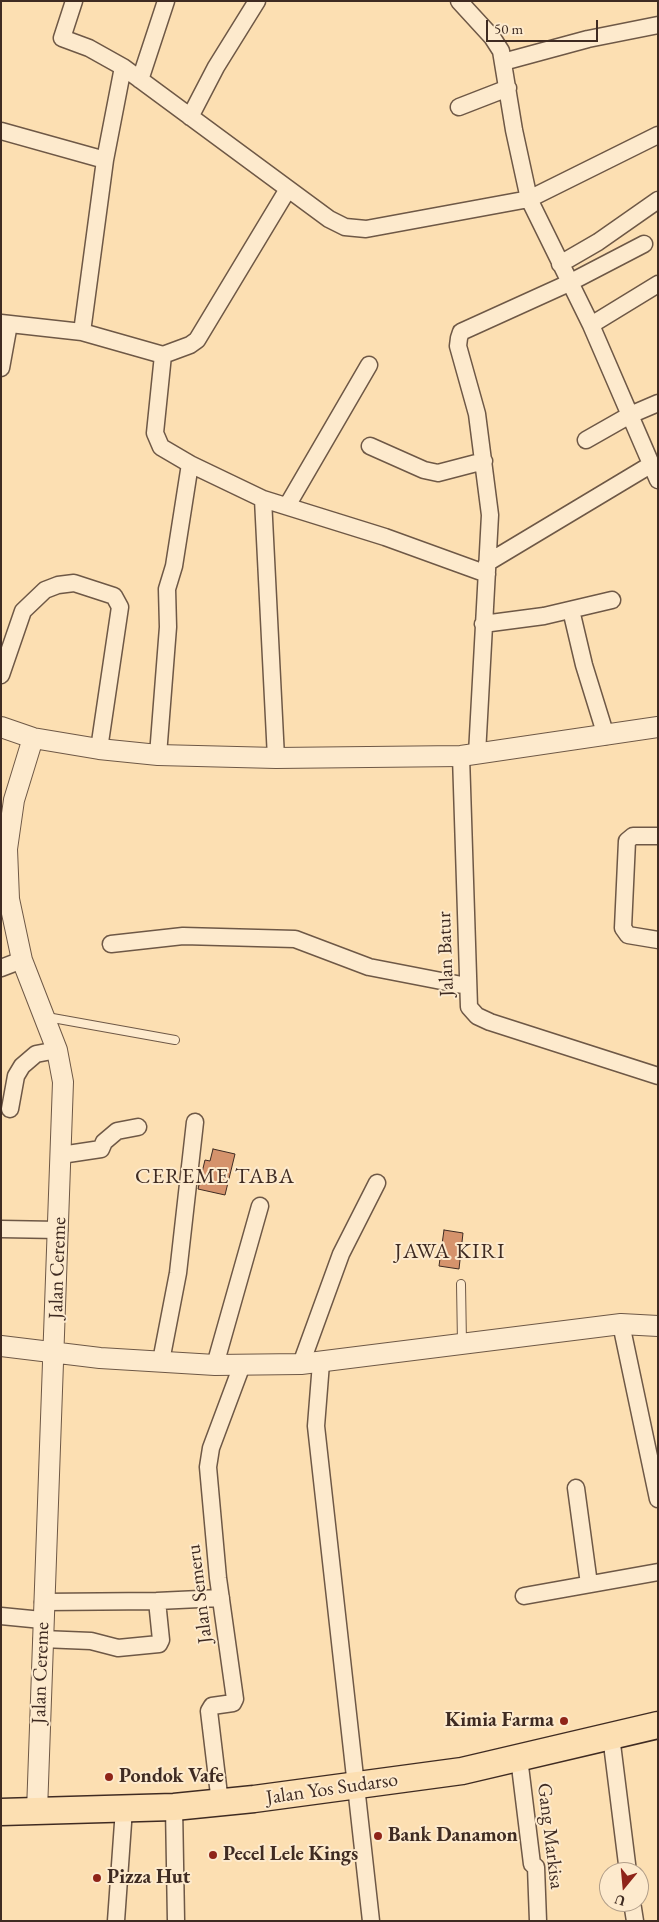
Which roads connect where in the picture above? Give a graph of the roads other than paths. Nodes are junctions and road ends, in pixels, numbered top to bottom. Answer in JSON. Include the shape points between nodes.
{"nodes":[{"id":1,"x":74,"y":1,"type":"edge"},
{"id":2,"x":166,"y":1,"type":"edge"},
{"id":3,"x":258,"y":1,"type":"edge"},
{"id":4,"x":460,"y":1,"type":"edge"},
{"id":5,"x":658,"y":25,"type":"edge"},
{"id":6,"x":503,"y":62,"type":"junction"},
{"id":7,"x":123,"y":67,"type":"junction"},
{"id":8,"x":140,"y":80,"type":"junction"},
{"id":9,"x":508,"y":88,"type":"junction"},
{"id":10,"x":459,"y":107,"type":"dead end"},
{"id":11,"x":190,"y":117,"type":"junction"},
{"id":12,"x":1,"y":132,"type":"edge"},
{"id":13,"x":658,"y":135,"type":"edge"},
{"id":14,"x":106,"y":160,"type":"junction"},
{"id":15,"x":288,"y":190,"type":"junction"},
{"id":16,"x":529,"y":199,"type":"junction"},
{"id":17,"x":658,"y":200,"type":"edge"},
{"id":18,"x":644,"y":244,"type":"dead end"},
{"id":19,"x":560,"y":264,"type":"junction"},
{"id":20,"x":569,"y":283,"type":"junction"},
{"id":21,"x":658,"y":284,"type":"edge"},
{"id":22,"x":5,"y":323,"type":"edge"},
{"id":23,"x":591,"y":325,"type":"junction"},
{"id":24,"x":82,"y":332,"type":"junction"},
{"id":25,"x":164,"y":355,"type":"junction"},
{"id":26,"x":369,"y":365,"type":"dead end"},
{"id":27,"x":1,"y":368,"type":"edge"},
{"id":28,"x":658,"y":403,"type":"edge"},
{"id":29,"x":630,"y":415,"type":"junction"},
{"id":30,"x":586,"y":440,"type":"dead end"},
{"id":31,"x":370,"y":446,"type":"dead end"},
{"id":32,"x":484,"y":461,"type":"junction"},
{"id":33,"x":190,"y":464,"type":"junction"},
{"id":34,"x":655,"y":472,"type":"edge"},
{"id":35,"x":263,"y":499,"type":"junction"},
{"id":36,"x":287,"y":506,"type":"junction"},
{"id":37,"x":487,"y":568,"type":"junction"},
{"id":38,"x":612,"y":600,"type":"dead end"},
{"id":39,"x":571,"y":610,"type":"junction"},
{"id":40,"x":483,"y":624,"type":"junction"},
{"id":41,"x":1,"y":675,"type":"edge"},
{"id":42,"x":1,"y":727,"type":"edge"},
{"id":43,"x":658,"y":727,"type":"edge"},
{"id":44,"x":606,"y":736,"type":"junction"},
{"id":45,"x":33,"y":738,"type":"junction"},
{"id":46,"x":98,"y":749,"type":"junction"},
{"id":47,"x":158,"y":755,"type":"junction"},
{"id":48,"x":469,"y":755,"type":"junction"},
{"id":49,"x":276,"y":758,"type":"junction"},
{"id":50,"x":658,"y":836,"type":"edge"},
{"id":51,"x":4,"y":849,"type":"edge"},
{"id":52,"x":658,"y":940,"type":"edge"},
{"id":53,"x":111,"y":944,"type":"dead end"},
{"id":54,"x":22,"y":960,"type":"junction"},
{"id":55,"x":1,"y":968,"type":"edge"},
{"id":56,"x":468,"y":986,"type":"junction"},
{"id":57,"x":44,"y":1016,"type":"junction"},
{"id":58,"x":175,"y":1040,"type":"dead end"},
{"id":59,"x":57,"y":1050,"type":"junction"},
{"id":60,"x":658,"y":1076,"type":"edge"},
{"id":61,"x":10,"y":1109,"type":"dead end"},
{"id":62,"x":195,"y":1122,"type":"dead end"},
{"id":63,"x":138,"y":1127,"type":"dead end"},
{"id":64,"x":61,"y":1155,"type":"junction"},
{"id":65,"x":377,"y":1183,"type":"dead end"},
{"id":66,"x":260,"y":1206,"type":"dead end"},
{"id":67,"x":1,"y":1229,"type":"edge"},
{"id":68,"x":59,"y":1230,"type":"junction"},
{"id":69,"x":461,"y":1284,"type":"dead end"},
{"id":70,"x":621,"y":1324,"type":"junction"},
{"id":71,"x":658,"y":1326,"type":"edge"},
{"id":72,"x":462,"y":1345,"type":"junction"},
{"id":73,"x":1,"y":1346,"type":"edge"},
{"id":74,"x":55,"y":1352,"type":"junction"},
{"id":75,"x":161,"y":1361,"type":"junction"},
{"id":76,"x":321,"y":1363,"type":"junction"},
{"id":77,"x":301,"y":1364,"type":"junction"},
{"id":78,"x":215,"y":1365,"type":"junction"},
{"id":79,"x":242,"y":1365,"type":"junction"},
{"id":80,"x":576,"y":1488,"type":"dead end"},
{"id":81,"x":658,"y":1499,"type":"edge"},
{"id":82,"x":658,"y":1572,"type":"edge"},
{"id":83,"x":589,"y":1584,"type":"junction"},
{"id":84,"x":524,"y":1596,"type":"dead end"},
{"id":85,"x":220,"y":1598,"type":"junction"},
{"id":86,"x":157,"y":1601,"type":"junction"},
{"id":87,"x":1,"y":1616,"type":"edge"},
{"id":88,"x":42,"y":1620,"type":"junction"},
{"id":89,"x":658,"y":1725,"type":"edge"},
{"id":90,"x":611,"y":1736,"type":"junction"},
{"id":91,"x":519,"y":1758,"type":"junction"},
{"id":92,"x":355,"y":1786,"type":"junction"},
{"id":93,"x":220,"y":1803,"type":"junction"},
{"id":94,"x":174,"y":1807,"type":"junction"},
{"id":95,"x":124,"y":1808,"type":"junction"},
{"id":96,"x":37,"y":1811,"type":"junction"},
{"id":97,"x":1,"y":1812,"type":"edge"},
{"id":98,"x":627,"y":1862,"type":"edge"},
{"id":99,"x":116,"y":1921,"type":"edge"},
{"id":100,"x":176,"y":1921,"type":"edge"},
{"id":101,"x":371,"y":1921,"type":"edge"},
{"id":102,"x":538,"y":1921,"type":"edge"}],
"edges":[{"from":1,"to":7,"type":"street","via":[[62,38],[109,57]]},
{"from":2,"to":8,"type":"street"},
{"from":3,"to":11,"type":"street","via":[[216,67]]},
{"from":4,"to":6,"type":"street","via":[[492,37],[501,51]]},
{"from":5,"to":6,"type":"street"},
{"from":6,"to":9,"type":"street"},
{"from":7,"to":8,"type":"street"},
{"from":7,"to":14,"type":"street"},
{"from":8,"to":11,"type":"street"},
{"from":9,"to":10,"type":"street"},
{"from":9,"to":16,"type":"street"},
{"from":11,"to":15,"type":"street"},
{"from":12,"to":14,"type":"street"},
{"from":13,"to":16,"type":"street"},
{"from":14,"to":24,"type":"street"},
{"from":15,"to":16,"type":"street","via":[[329,219],[354,229]]},
{"from":15,"to":25,"type":"street","via":[[196,340]]},
{"from":16,"to":19,"type":"street"},
{"from":17,"to":19,"type":"street"},
{"from":18,"to":20,"type":"street"},
{"from":19,"to":20,"type":"street"},
{"from":20,"to":23,"type":"street"},
{"from":20,"to":32,"type":"street","name":"Jalan Batur","via":[[461,332],[458,346],[477,414]]},
{"from":21,"to":23,"type":"street"},
{"from":22,"to":24,"type":"street"},
{"from":22,"to":27,"type":"street"},
{"from":23,"to":29,"type":"street"},
{"from":24,"to":25,"type":"street"},
{"from":25,"to":33,"type":"street","via":[[155,433],[161,447]]},
{"from":26,"to":36,"type":"street"},
{"from":28,"to":29,"type":"street"},
{"from":29,"to":30,"type":"street"},
{"from":29,"to":34,"type":"street"},
{"from":31,"to":32,"type":"street","via":[[438,473]]},
{"from":32,"to":37,"type":"street","name":"Jalan Batur","via":[[490,520]]},
{"from":33,"to":35,"type":"street"},
{"from":33,"to":47,"type":"street","via":[[174,566],[167,589],[168,627]]},
{"from":34,"to":37,"type":"street"},
{"from":35,"to":36,"type":"street"},
{"from":35,"to":49,"type":"street"},
{"from":36,"to":37,"type":"street"},
{"from":37,"to":40,"type":"street","name":"Jalan Batur"},
{"from":38,"to":39,"type":"street"},
{"from":39,"to":40,"type":"street"},
{"from":39,"to":44,"type":"street"},
{"from":40,"to":48,"type":"street","name":"Jalan Batur"},
{"from":41,"to":46,"type":"street","via":[[23,611],[45,590],[74,583],[114,596],[120,607]]},
{"from":42,"to":45,"type":"street"},
{"from":43,"to":44,"type":"street"},
{"from":44,"to":48,"type":"street"},
{"from":45,"to":46,"type":"street"},
{"from":45,"to":51,"type":"street","name":"Jalan Cereme","via":[[14,800]]},
{"from":46,"to":47,"type":"street"},
{"from":47,"to":49,"type":"street"},
{"from":48,"to":49,"type":"street"},
{"from":48,"to":56,"type":"street","name":"Jalan Batur"},
{"from":50,"to":52,"type":"street","via":[[633,836],[627,841],[623,928],[628,935]]},
{"from":51,"to":54,"type":"street","name":"Jalan Cereme","via":[[9,899]]},
{"from":53,"to":56,"type":"street","via":[[182,936],[295,940],[369,966]]},
{"from":54,"to":55,"type":"street"},
{"from":54,"to":57,"type":"street","name":"Jalan Cereme"},
{"from":56,"to":60,"type":"street","name":"Jalan Batur","via":[[469,1007],[477,1016]]},
{"from":57,"to":58,"type":"lane"},
{"from":57,"to":59,"type":"street","name":"Jalan Cereme"},
{"from":59,"to":61,"type":"street","via":[[36,1054],[22,1066],[16,1076]]},
{"from":59,"to":64,"type":"street","name":"Jalan Cereme","via":[[63,1082]]},
{"from":62,"to":75,"type":"street","via":[[178,1273]]},
{"from":63,"to":64,"type":"street","via":[[117,1132],[104,1142],[101,1149]]},
{"from":64,"to":68,"type":"street","name":"Jalan Cereme"},
{"from":65,"to":77,"type":"street","via":[[337,1263]]},
{"from":66,"to":78,"type":"street"},
{"from":67,"to":68,"type":"street"},
{"from":68,"to":74,"type":"street","name":"Jalan Cereme"},
{"from":69,"to":72,"type":"lane"},
{"from":70,"to":71,"type":"street"},
{"from":70,"to":72,"type":"street"},
{"from":70,"to":81,"type":"street"},
{"from":72,"to":76,"type":"street"},
{"from":73,"to":74,"type":"street"},
{"from":74,"to":75,"type":"street"},
{"from":74,"to":88,"type":"street","name":"Jalan Cereme"},
{"from":75,"to":78,"type":"street"},
{"from":76,"to":77,"type":"street"},
{"from":76,"to":92,"type":"street","via":[[316,1426]]},
{"from":77,"to":79,"type":"street"},
{"from":78,"to":79,"type":"street"},
{"from":79,"to":85,"type":"street","name":"Jalan Semeru","via":[[209,1458]]},
{"from":80,"to":83,"type":"street"},
{"from":82,"to":83,"type":"street"},
{"from":83,"to":84,"type":"street"},
{"from":85,"to":86,"type":"street"},
{"from":85,"to":93,"type":"street","name":"Jalan Semeru","via":[[235,1699],[233,1703],[212,1706],[209,1711]]},
{"from":86,"to":88,"type":"street"},
{"from":86,"to":88,"type":"street","via":[[159,1644],[118,1648],[91,1641]]},
{"from":87,"to":88,"type":"street"},
{"from":88,"to":96,"type":"street","name":"Jalan Cereme"},
{"from":89,"to":90,"type":"highway","name":"Jalan Yos Sudarso"},
{"from":90,"to":91,"type":"highway","name":"Jalan Yos Sudarso"},
{"from":90,"to":98,"type":"street"},
{"from":91,"to":92,"type":"highway","name":"Jalan Yos Sudarso","via":[[462,1772]]},
{"from":91,"to":102,"type":"street","name":"Gang Markisa","via":[[532,1864],[536,1867]]},
{"from":92,"to":93,"type":"highway","name":"Jalan Yos Sudarso"},
{"from":92,"to":101,"type":"street"},
{"from":93,"to":94,"type":"highway","name":"Jalan Yos Sudarso"},
{"from":94,"to":95,"type":"highway","name":"Jalan Yos Sudarso"},
{"from":94,"to":100,"type":"street"},
{"from":95,"to":96,"type":"highway","name":"Jalan Yos Sudarso"},
{"from":95,"to":99,"type":"street"},
{"from":96,"to":97,"type":"highway","name":"Jalan Yos Sudarso"}]}
